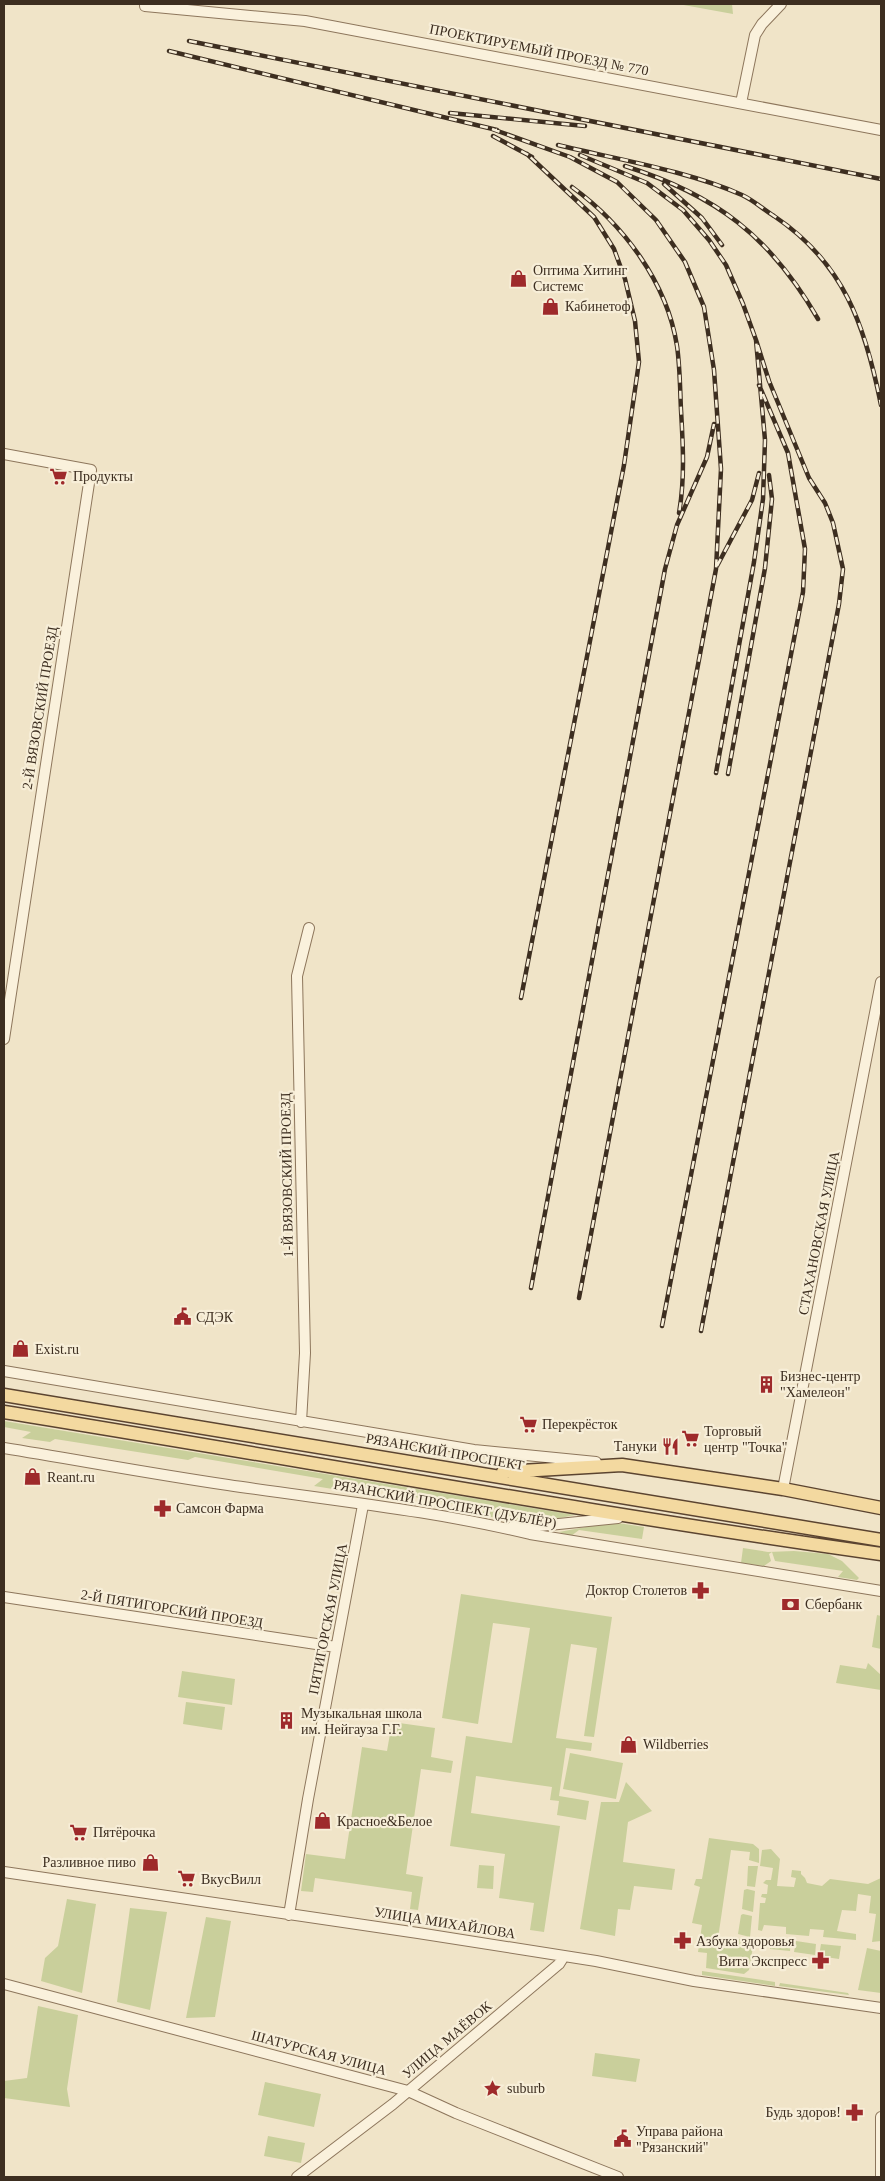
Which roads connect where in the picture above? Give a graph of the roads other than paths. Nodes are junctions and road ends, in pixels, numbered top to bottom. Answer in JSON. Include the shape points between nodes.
{"nodes":[{"id":1,"x":145,"y":4,"type":"edge"},
{"id":2,"x":780,"y":4,"type":"edge"},
{"id":3,"x":195,"y":7,"type":"edge"},
{"id":4,"x":742,"y":103,"type":"junction"},
{"id":5,"x":881,"y":130,"type":"edge"},
{"id":6,"x":4,"y":454,"type":"edge"},
{"id":7,"x":309,"y":928,"type":"dead end"},
{"id":8,"x":881,"y":982,"type":"edge"},
{"id":9,"x":4,"y":1039,"type":"edge"},
{"id":10,"x":4,"y":1371,"type":"edge"},
{"id":11,"x":4,"y":1395,"type":"edge"},
{"id":12,"x":4,"y":1412,"type":"edge"},
{"id":13,"x":301,"y":1422,"type":"junction"},
{"id":14,"x":4,"y":1448,"type":"edge"},
{"id":15,"x":622,"y":1465,"type":"junction"},
{"id":16,"x":478,"y":1473,"type":"junction"},
{"id":17,"x":783,"y":1489,"type":"junction"},
{"id":18,"x":866,"y":1504,"type":"junction"},
{"id":19,"x":363,"y":1505,"type":"junction"},
{"id":20,"x":881,"y":1508,"type":"edge"},
{"id":21,"x":881,"y":1514,"type":"edge"},
{"id":22,"x":635,"y":1517,"type":"junction"},
{"id":23,"x":494,"y":1526,"type":"junction"},
{"id":24,"x":881,"y":1540,"type":"edge"},
{"id":25,"x":881,"y":1554,"type":"edge"},
{"id":26,"x":881,"y":1592,"type":"edge"},
{"id":27,"x":4,"y":1597,"type":"edge"},
{"id":28,"x":336,"y":1647,"type":"junction"},
{"id":29,"x":4,"y":1872,"type":"edge"},
{"id":30,"x":289,"y":1915,"type":"junction"},
{"id":31,"x":564,"y":1956,"type":"junction"},
{"id":32,"x":4,"y":1984,"type":"edge"},
{"id":33,"x":881,"y":2008,"type":"edge"},
{"id":34,"x":408,"y":2091,"type":"junction"},
{"id":35,"x":881,"y":2117,"type":"edge"},
{"id":36,"x":297,"y":2177,"type":"edge"},
{"id":37,"x":618,"y":2177,"type":"edge"},
{"id":38,"x":881,"y":2177,"type":"edge"}],
"edges":[{"from":1,"to":3,"type":"street","name":"ПРОЕКТИРУЕМЫЙ ПРОЕЗД № 770"},
{"from":2,"to":4,"type":"street","via":[[755,35]]},
{"from":3,"to":4,"type":"street","name":"ПРОЕКТИРУЕМЫЙ ПРОЕЗД № 770","via":[[314,22]]},
{"from":4,"to":5,"type":"street","name":"ПРОЕКТИРУЕМЫЙ ПРОЕЗД № 770"},
{"from":6,"to":9,"type":"street","name":"2-Й ВЯЗОВСКИЙ ПРОЕЗД","via":[[90,470]]},
{"from":7,"to":13,"type":"street","name":"1-Й ВЯЗОВСКИЙ ПРОЕЗД","via":[[297,976],[305,1353]]},
{"from":8,"to":17,"type":"street","name":"СТАХАНОВСКАЯ УЛИЦА"},
{"from":10,"to":13,"type":"street"},
{"from":11,"to":16,"type":"main road","name":"РЯЗАНСКИЙ ПРОСПЕКТ"},
{"from":12,"to":22,"type":"main road"},
{"from":13,"to":15,"type":"street","via":[[474,1450]]},
{"from":14,"to":19,"type":"street","name":"РЯЗАНСКИЙ ПРОСПЕКТ (ДУБЛЁР)"},
{"from":15,"to":16,"type":"main road"},
{"from":15,"to":17,"type":"main road"},
{"from":16,"to":24,"type":"main road","name":"РЯЗАНСКИЙ ПРОСПЕКТ"},
{"from":17,"to":18,"type":"main road"},
{"from":18,"to":20,"type":"main road"},
{"from":18,"to":21,"type":"main road"},
{"from":19,"to":23,"type":"street","name":"РЯЗАНСКИЙ ПРОСПЕКТ (ДУБЛЁР)"},
{"from":19,"to":28,"type":"street","name":"ПЯТИГОРСКАЯ УЛИЦА"},
{"from":22,"to":23,"type":"street","via":[[539,1526]]},
{"from":22,"to":25,"type":"main road"},
{"from":23,"to":26,"type":"street","name":"РЯЗАНСКИЙ ПРОСПЕКТ (ДУБЛЁР)"},
{"from":27,"to":28,"type":"street","name":"2-Й ПЯТИГОРСКИЙ ПРОЕЗД"},
{"from":28,"to":30,"type":"street","name":"ПЯТИГОРСКАЯ УЛИЦА"},
{"from":29,"to":30,"type":"street","name":"УЛИЦА МИХАЙЛОВА"},
{"from":30,"to":31,"type":"street","name":"УЛИЦА МИХАЙЛОВА"},
{"from":31,"to":33,"type":"street","name":"УЛИЦА МИХАЙЛОВА","via":[[694,1981]]},
{"from":31,"to":34,"type":"street","name":"УЛИЦА МАЁВОК","via":[[559,1964]]},
{"from":32,"to":34,"type":"street","name":"ШАТУРСКАЯ УЛИЦА"},
{"from":34,"to":36,"type":"street","name":"УЛИЦА МАЁВОК"},
{"from":34,"to":37,"type":"street","name":"ШАТУРСКАЯ УЛИЦА","via":[[456,2114]]},
{"from":35,"to":38,"type":"street"}]}
